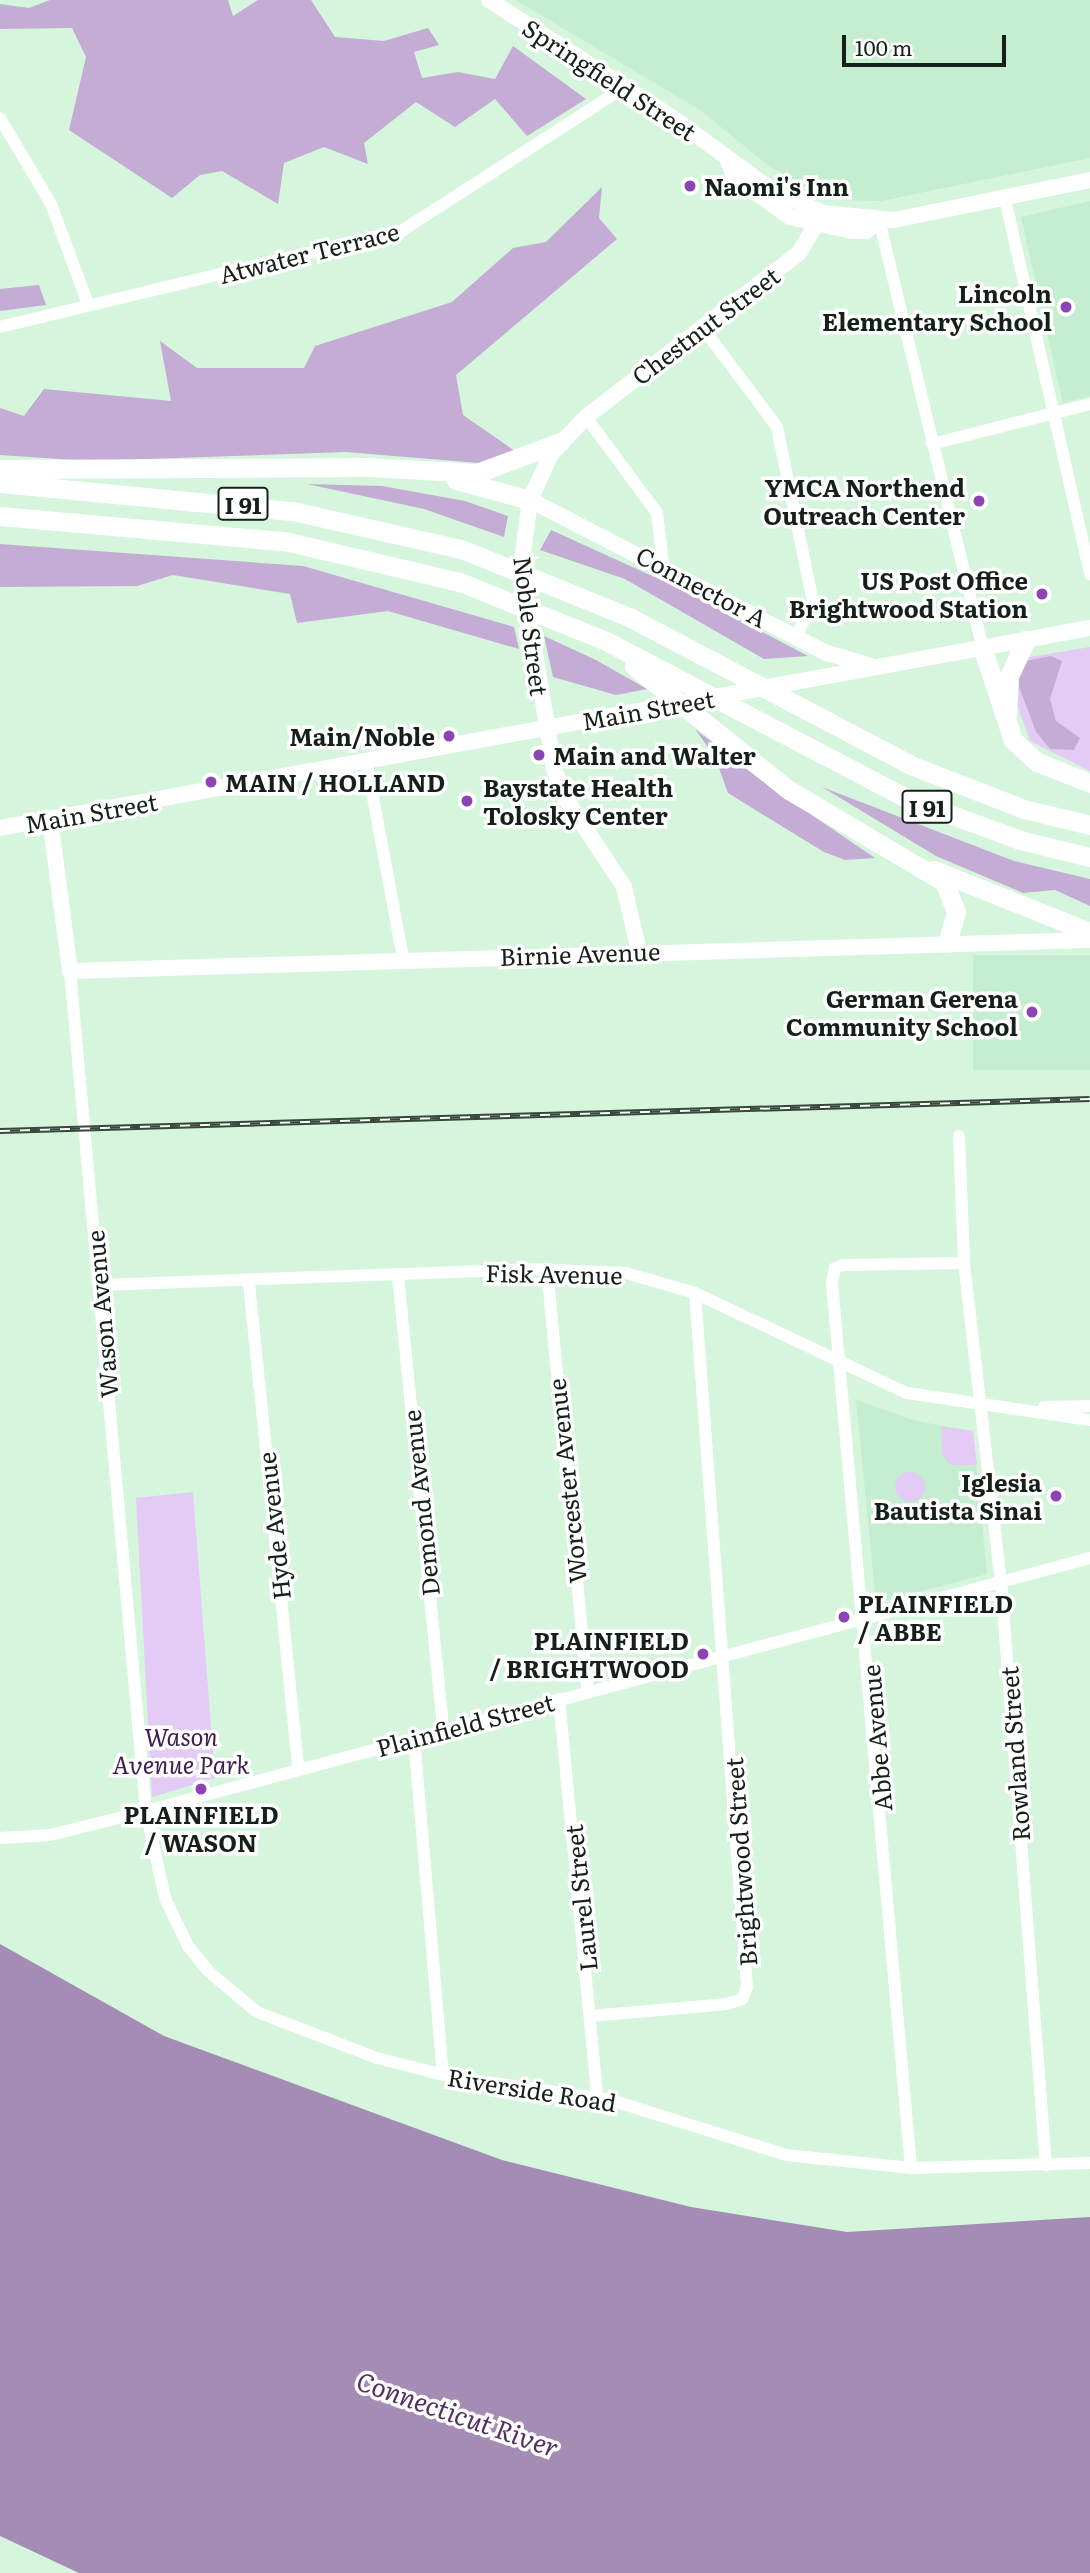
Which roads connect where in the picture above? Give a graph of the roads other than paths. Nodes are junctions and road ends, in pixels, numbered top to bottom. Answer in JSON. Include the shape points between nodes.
{"nodes":[{"id":1,"x":489,"y":0,"type":"edge"},
{"id":2,"x":625,"y":87,"type":"junction"},
{"id":3,"x":0,"y":118,"type":"edge"},
{"id":4,"x":1090,"y":180,"type":"edge"},
{"id":5,"x":1005,"y":199,"type":"junction"},
{"id":6,"x":821,"y":220,"type":"junction"},
{"id":7,"x":879,"y":220,"type":"junction"},
{"id":8,"x":88,"y":304,"type":"junction"},
{"id":9,"x":0,"y":327,"type":"edge"},
{"id":10,"x":702,"y":327,"type":"junction"},
{"id":11,"x":1090,"y":404,"type":"edge"},
{"id":12,"x":1054,"y":411,"type":"junction"},
{"id":13,"x":586,"y":417,"type":"junction"},
{"id":14,"x":560,"y":442,"type":"junction"},
{"id":15,"x":932,"y":444,"type":"junction"},
{"id":16,"x":0,"y":469,"type":"edge"},
{"id":17,"x":414,"y":471,"type":"junction"},
{"id":18,"x":0,"y":483,"type":"edge"},
{"id":19,"x":530,"y":500,"type":"junction"},
{"id":20,"x":0,"y":516,"type":"edge"},
{"id":21,"x":663,"y":564,"type":"junction"},
{"id":22,"x":1090,"y":573,"type":"edge"},
{"id":23,"x":1090,"y":628,"type":"edge"},
{"id":24,"x":796,"y":636,"type":"junction"},
{"id":25,"x":1026,"y":640,"type":"junction"},
{"id":26,"x":982,"y":648,"type":"junction"},
{"id":27,"x":876,"y":667,"type":"junction"},
{"id":28,"x":660,"y":676,"type":"junction"},
{"id":29,"x":545,"y":727,"type":"junction"},
{"id":30,"x":1006,"y":727,"type":"junction"},
{"id":31,"x":366,"y":760,"type":"junction"},
{"id":32,"x":1090,"y":783,"type":"edge"},
{"id":33,"x":50,"y":819,"type":"junction"},
{"id":34,"x":1090,"y":825,"type":"edge"},
{"id":35,"x":0,"y":828,"type":"edge"},
{"id":36,"x":876,"y":843,"type":"junction"},
{"id":37,"x":1090,"y":858,"type":"edge"},
{"id":38,"x":1090,"y":932,"type":"edge"},
{"id":39,"x":1090,"y":940,"type":"edge"},
{"id":40,"x":947,"y":943,"type":"junction"},
{"id":41,"x":639,"y":951,"type":"junction"},
{"id":42,"x":403,"y":958,"type":"junction"},
{"id":43,"x":70,"y":971,"type":"junction"},
{"id":44,"x":959,"y":1136,"type":"dead end"},
{"id":45,"x":964,"y":1263,"type":"junction"},
{"id":46,"x":547,"y":1269,"type":"junction"},
{"id":47,"x":398,"y":1276,"type":"junction"},
{"id":48,"x":249,"y":1283,"type":"junction"},
{"id":49,"x":100,"y":1285,"type":"junction"},
{"id":50,"x":695,"y":1293,"type":"junction"},
{"id":51,"x":837,"y":1363,"type":"junction"},
{"id":52,"x":1090,"y":1406,"type":"edge"},
{"id":53,"x":981,"y":1407,"type":"junction"},
{"id":54,"x":1090,"y":1420,"type":"edge"},
{"id":55,"x":1090,"y":1558,"type":"edge"},
{"id":56,"x":1001,"y":1582,"type":"junction"},
{"id":57,"x":865,"y":1618,"type":"junction"},
{"id":58,"x":726,"y":1655,"type":"junction"},
{"id":59,"x":587,"y":1692,"type":"junction"},
{"id":60,"x":559,"y":1699,"type":"junction"},
{"id":61,"x":443,"y":1730,"type":"junction"},
{"id":62,"x":414,"y":1738,"type":"junction"},
{"id":63,"x":298,"y":1769,"type":"junction"},
{"id":64,"x":146,"y":1811,"type":"junction"},
{"id":65,"x":0,"y":1838,"type":"edge"},
{"id":66,"x":591,"y":2016,"type":"junction"},
{"id":67,"x":443,"y":2076,"type":"junction"},
{"id":68,"x":597,"y":2096,"type":"junction"},
{"id":69,"x":1090,"y":2162,"type":"edge"},
{"id":70,"x":1046,"y":2165,"type":"junction"},
{"id":71,"x":911,"y":2168,"type":"junction"}],
"edges":[{"from":1,"to":2,"type":"main road","name":"Springfield Street"},
{"from":2,"to":6,"type":"main road","name":"Springfield Street"},
{"from":2,"to":8,"type":"street","name":"Atwater Terrace","via":[[403,230]]},
{"from":3,"to":8,"type":"street","via":[[51,204]]},
{"from":4,"to":5,"type":"main road"},
{"from":5,"to":7,"type":"main road"},
{"from":5,"to":12,"type":"street"},
{"from":6,"to":7,"type":"main road"},
{"from":6,"to":10,"type":"main road","name":"Chestnut Street","via":[[799,253]]},
{"from":7,"to":15,"type":"street"},
{"from":8,"to":9,"type":"street","name":"Atwater Terrace"},
{"from":10,"to":13,"type":"main road","name":"Chestnut Street"},
{"from":10,"to":24,"type":"street","via":[[777,427],[813,602]]},
{"from":11,"to":12,"type":"street"},
{"from":12,"to":15,"type":"street"},
{"from":12,"to":22,"type":"street"},
{"from":13,"to":14,"type":"main road","name":"Noble Street"},
{"from":13,"to":21,"type":"street","via":[[657,513]]},
{"from":14,"to":17,"type":"highway","via":[[502,468]]},
{"from":14,"to":19,"type":"main road","name":"Noble Street"},
{"from":15,"to":26,"type":"street"},
{"from":16,"to":17,"type":"highway"},
{"from":17,"to":19,"type":"highway"},
{"from":18,"to":34,"type":"highway","number":"I 91","via":[[293,511],[480,556],[559,585],[950,782]]},
{"from":19,"to":21,"type":"main road","name":"Connector A"},
{"from":19,"to":29,"type":"main road","name":"Noble Street","via":[[521,569]]},
{"from":20,"to":28,"type":"highway","number":"I 91","via":[[308,545],[487,591],[587,632]]},
{"from":21,"to":24,"type":"main road","name":"Connector A"},
{"from":23,"to":25,"type":"main road","name":"Main Street"},
{"from":24,"to":27,"type":"main road","name":"Connector A"},
{"from":25,"to":26,"type":"main road","name":"Main Street"},
{"from":25,"to":30,"type":"highway","via":[[1007,684]]},
{"from":26,"to":27,"type":"main road","name":"Main Street"},
{"from":26,"to":30,"type":"highway"},
{"from":27,"to":29,"type":"main road","name":"Main Street"},
{"from":28,"to":36,"type":"highway","via":[[730,743],[789,790]]},
{"from":28,"to":37,"type":"highway","number":"I 91","via":[[942,813]]},
{"from":29,"to":31,"type":"main road","name":"Main Street"},
{"from":29,"to":41,"type":"main road","name":"Noble Street","via":[[560,788],[629,898]]},
{"from":30,"to":32,"type":"highway","via":[[1037,762]]},
{"from":31,"to":33,"type":"main road","name":"Main Street"},
{"from":31,"to":42,"type":"street"},
{"from":33,"to":35,"type":"main road","name":"Main Street"},
{"from":33,"to":43,"type":"main road","name":"Wason Avenue"},
{"from":36,"to":38,"type":"highway"},
{"from":36,"to":40,"type":"highway","via":[[947,886],[956,912]]},
{"from":39,"to":40,"type":"main road","name":"Birnie Avenue"},
{"from":40,"to":41,"type":"main road","name":"Birnie Avenue"},
{"from":41,"to":42,"type":"main road","name":"Birnie Avenue"},
{"from":42,"to":43,"type":"main road","name":"Birnie Avenue"},
{"from":43,"to":49,"type":"street","name":"Wason Avenue"},
{"from":44,"to":45,"type":"street","name":"Rowland Street"},
{"from":45,"to":51,"type":"street","name":"Abbe Avenue","via":[[835,1268]]},
{"from":45,"to":53,"type":"street","name":"Rowland Street"},
{"from":46,"to":47,"type":"street","name":"Fisk Avenue"},
{"from":46,"to":50,"type":"street","name":"Fisk Avenue","via":[[626,1273]]},
{"from":46,"to":59,"type":"street","name":"Worcester Avenue"},
{"from":47,"to":48,"type":"street","name":"Fisk Avenue"},
{"from":47,"to":61,"type":"street","name":"Demond Avenue"},
{"from":48,"to":49,"type":"street","name":"Fisk Avenue"},
{"from":48,"to":63,"type":"street","name":"Hyde Avenue"},
{"from":49,"to":64,"type":"street","name":"Wason Avenue"},
{"from":50,"to":51,"type":"street","name":"Fisk Avenue"},
{"from":50,"to":58,"type":"street"},
{"from":51,"to":53,"type":"street","name":"Fisk Avenue","via":[[906,1393]]},
{"from":51,"to":57,"type":"street","name":"Abbe Avenue"},
{"from":52,"to":53,"type":"street","name":"Fisk Avenue"},
{"from":53,"to":54,"type":"street","name":"Fisk Avenue"},
{"from":53,"to":56,"type":"street","name":"Rowland Street"},
{"from":55,"to":56,"type":"street","name":"Plainfield Street"},
{"from":56,"to":57,"type":"street","name":"Plainfield Street"},
{"from":56,"to":70,"type":"street","name":"Rowland Street"},
{"from":57,"to":58,"type":"street","name":"Plainfield Street"},
{"from":57,"to":71,"type":"street","name":"Abbe Avenue"},
{"from":58,"to":59,"type":"street","name":"Plainfield Street"},
{"from":58,"to":66,"type":"street","name":"Brightwood Street","via":[[747,1992],[727,2004]]},
{"from":59,"to":60,"type":"street","name":"Plainfield Street"},
{"from":60,"to":61,"type":"street","name":"Plainfield Street"},
{"from":60,"to":66,"type":"street","name":"Laurel Street"},
{"from":61,"to":62,"type":"street","name":"Plainfield Street"},
{"from":62,"to":63,"type":"street","name":"Plainfield Street"},
{"from":62,"to":67,"type":"street"},
{"from":63,"to":64,"type":"street","name":"Plainfield Street"},
{"from":64,"to":65,"type":"street","name":"Plainfield Street","via":[[50,1835]]},
{"from":64,"to":67,"type":"street","name":"Riverside Road","via":[[165,1898],[188,1946],[231,1994],[311,2035]]},
{"from":66,"to":68,"type":"street","name":"Laurel Street"},
{"from":67,"to":68,"type":"street","name":"Riverside Road"},
{"from":68,"to":71,"type":"street","name":"Riverside Road","via":[[786,2155]]},
{"from":69,"to":70,"type":"street","name":"Riverside Road"},
{"from":70,"to":71,"type":"street","name":"Riverside Road"}]}
